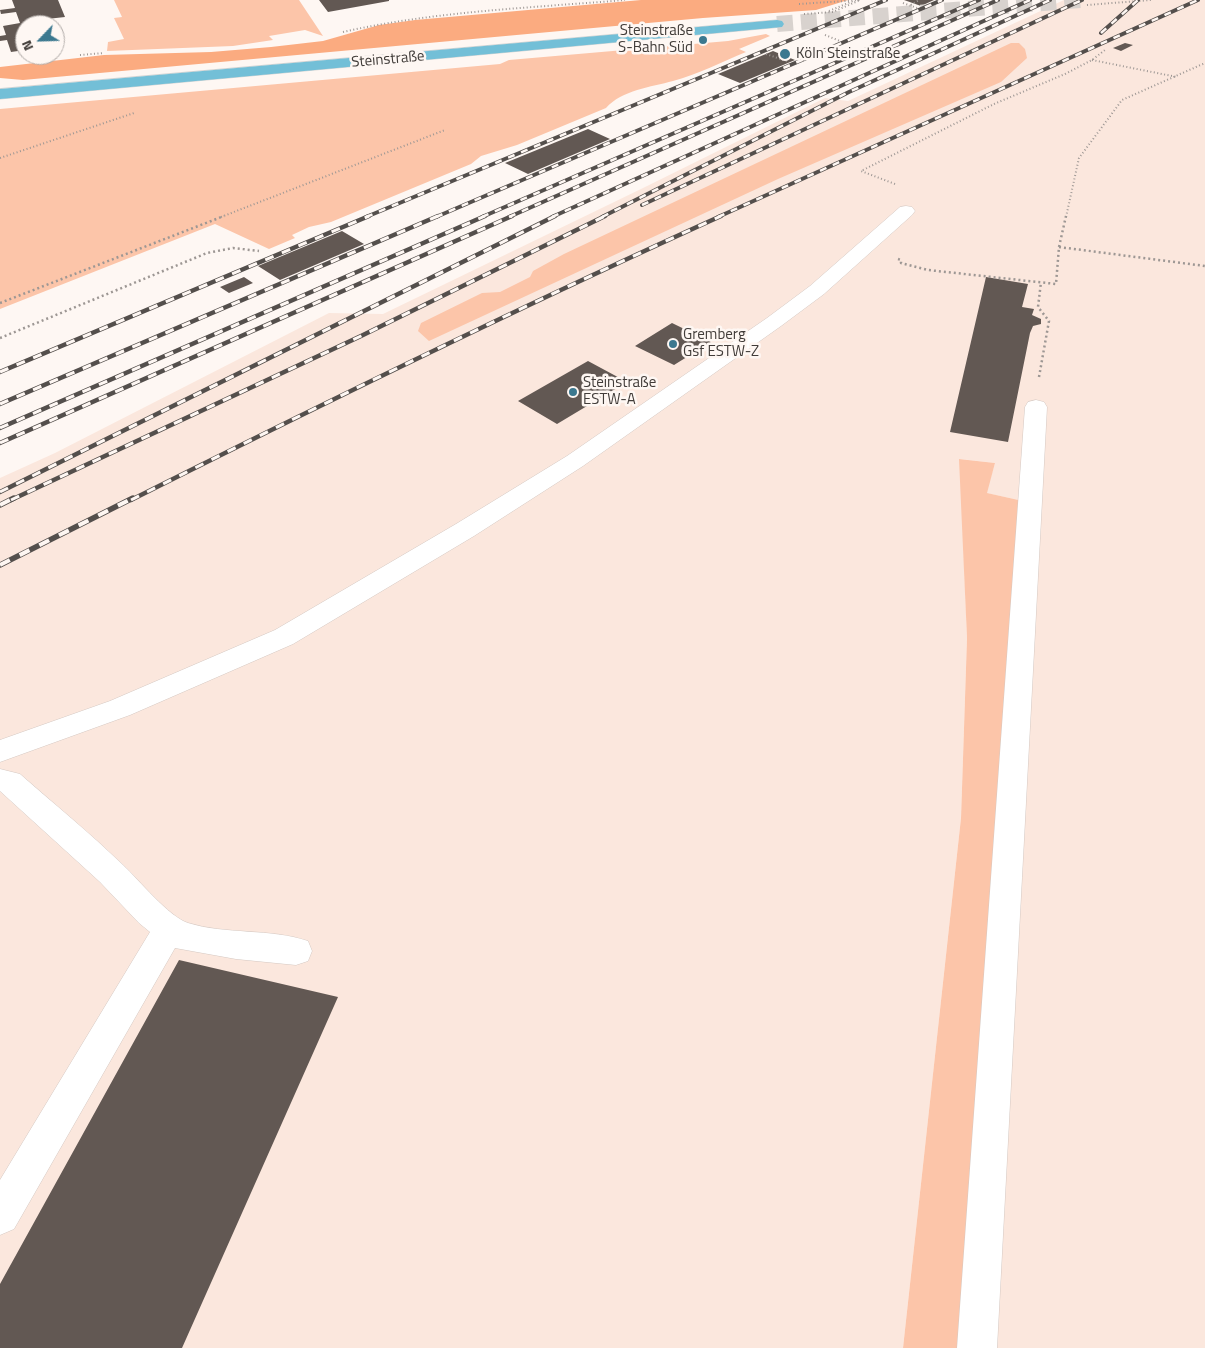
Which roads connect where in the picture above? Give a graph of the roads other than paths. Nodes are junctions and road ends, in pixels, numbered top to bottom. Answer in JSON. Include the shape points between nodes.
{"nodes":[{"id":1,"x":777,"y":24,"type":"tunnel mouth"},
{"id":2,"x":2,"y":93,"type":"edge"},
{"id":3,"x":906,"y":211,"type":"dead end"},
{"id":4,"x":1036,"y":407,"type":"road end"},
{"id":5,"x":0,"y":751,"type":"edge"},
{"id":6,"x":3,"y":784,"type":"edge"},
{"id":7,"x":169,"y":929,"type":"junction"},
{"id":8,"x":296,"y":951,"type":"dead end"},
{"id":9,"x":0,"y":1216,"type":"edge"},
{"id":10,"x":977,"y":1348,"type":"edge"}],
"edges":[{"from":1,"to":2,"type":"main road","name":"Steinstraße"},
{"from":3,"to":5,"type":"lane","via":[[817,290],[774,322],[575,461],[465,530],[284,636],[120,708]]},
{"from":4,"to":10,"type":"lane"},
{"from":6,"to":7,"type":"lane","via":[[111,873]]},
{"from":7,"to":8,"type":"lane","via":[[178,935]]},
{"from":7,"to":9,"type":"lane"}]}
